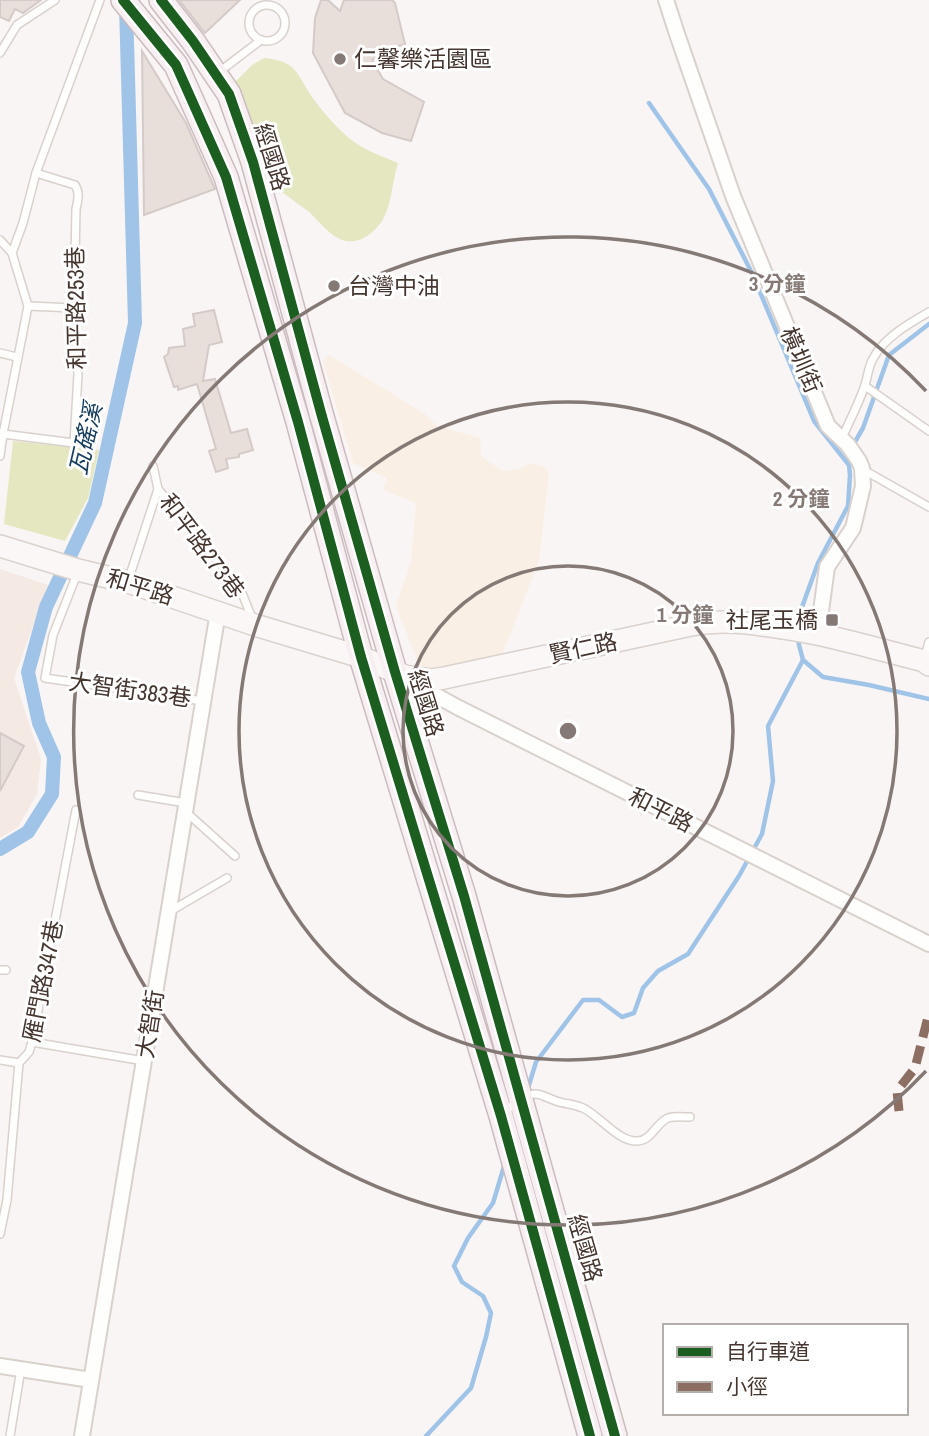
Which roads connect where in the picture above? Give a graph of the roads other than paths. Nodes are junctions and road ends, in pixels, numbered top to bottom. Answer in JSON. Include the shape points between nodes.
{"nodes":[{"id":1,"x":55,"y":0,"type":"edge"},
{"id":2,"x":100,"y":0,"type":"edge"},
{"id":3,"x":123,"y":0,"type":"edge"},
{"id":4,"x":161,"y":0,"type":"edge"},
{"id":5,"x":666,"y":0,"type":"edge"},
{"id":6,"x":261,"y":40,"type":"junction"},
{"id":7,"x":0,"y":53,"type":"edge"},
{"id":8,"x":216,"y":74,"type":"junction"},
{"id":9,"x":36,"y":173,"type":"junction"},
{"id":10,"x":0,"y":240,"type":"edge"},
{"id":11,"x":12,"y":253,"type":"junction"},
{"id":12,"x":28,"y":306,"type":"junction"},
{"id":13,"x":74,"y":308,"type":"junction"},
{"id":14,"x":929,"y":312,"type":"edge"},
{"id":15,"x":0,"y":353,"type":"edge"},
{"id":16,"x":17,"y":357,"type":"junction"},
{"id":17,"x":865,"y":386,"type":"junction"},
{"id":18,"x":929,"y":431,"type":"edge"},
{"id":19,"x":2,"y":438,"type":"edge"},
{"id":20,"x":845,"y":442,"type":"junction"},
{"id":21,"x":0,"y":456,"type":"edge"},
{"id":22,"x":860,"y":465,"type":"junction"},
{"id":23,"x":153,"y":466,"type":"dead end"},
{"id":24,"x":158,"y":489,"type":"junction"},
{"id":25,"x":929,"y":507,"type":"edge"},
{"id":26,"x":0,"y":546,"type":"edge"},
{"id":27,"x":79,"y":570,"type":"junction"},
{"id":28,"x":128,"y":582,"type":"junction"},
{"id":29,"x":218,"y":612,"type":"junction"},
{"id":30,"x":255,"y":625,"type":"junction"},
{"id":31,"x":818,"y":634,"type":"junction"},
{"id":32,"x":928,"y":656,"type":"edge"},
{"id":33,"x":361,"y":657,"type":"junction"},
{"id":34,"x":395,"y":672,"type":"junction"},
{"id":35,"x":203,"y":701,"type":"junction"},
{"id":36,"x":138,"y":795,"type":"dead end"},
{"id":37,"x":186,"y":808,"type":"junction"},
{"id":38,"x":76,"y":810,"type":"dead end"},
{"id":39,"x":235,"y":856,"type":"dead end"},
{"id":40,"x":227,"y":878,"type":"dead end"},
{"id":41,"x":168,"y":912,"type":"junction"},
{"id":42,"x":929,"y":944,"type":"edge"},
{"id":43,"x":32,"y":1042,"type":"junction"},
{"id":44,"x":0,"y":1060,"type":"edge"},
{"id":45,"x":144,"y":1060,"type":"junction"},
{"id":46,"x":19,"y":1063,"type":"junction"},
{"id":47,"x":521,"y":1097,"type":"junction"},
{"id":48,"x":501,"y":1116,"type":"junction"},
{"id":49,"x":690,"y":1117,"type":"dead end"},
{"id":50,"x":0,"y":1234,"type":"edge"},
{"id":51,"x":0,"y":1366,"type":"edge"},
{"id":52,"x":21,"y":1369,"type":"junction"},
{"id":53,"x":91,"y":1380,"type":"junction"},
{"id":54,"x":10,"y":1436,"type":"edge"},
{"id":55,"x":82,"y":1436,"type":"edge"},
{"id":56,"x":590,"y":1436,"type":"edge"},
{"id":57,"x":615,"y":1436,"type":"edge"}],
"edges":[{"from":1,"to":7,"type":"lane","via":[[17,25]]},
{"from":2,"to":9,"type":"lane"},
{"from":3,"to":33,"type":"main road","name":"經國路","via":[[176,65],[226,177]]},
{"from":4,"to":8,"type":"main road","name":"經國路"},
{"from":5,"to":20,"type":"street","name":"橫圳街","via":[[733,196],[828,426]]},
{"from":6,"to":6,"type":"lane","via":[[273,40],[285,26],[283,14],[274,6],[263,5],[250,16],[249,27]]},
{"from":6,"to":8,"type":"lane"},
{"from":8,"to":34,"type":"main road","name":"經國路","via":[[229,94],[253,162]]},
{"from":9,"to":11,"type":"lane"},
{"from":9,"to":13,"type":"lane","name":"和平路253巷","via":[[75,185],[78,190]]},
{"from":10,"to":11,"type":"lane"},
{"from":11,"to":12,"type":"lane"},
{"from":12,"to":13,"type":"lane"},
{"from":12,"to":16,"type":"lane"},
{"from":13,"to":19,"type":"lane","name":"和平路253巷","via":[[78,374],[74,443]]},
{"from":14,"to":17,"type":"lane","via":[[883,345],[871,363]]},
{"from":15,"to":16,"type":"lane"},
{"from":16,"to":19,"type":"lane"},
{"from":17,"to":18,"type":"lane"},
{"from":17,"to":20,"type":"lane"},
{"from":19,"to":21,"type":"lane"},
{"from":20,"to":22,"type":"street","name":"橫圳街"},
{"from":22,"to":25,"type":"lane"},
{"from":22,"to":31,"type":"street","via":[[863,486],[853,528],[827,567]]},
{"from":23,"to":24,"type":"lane","name":"和平路273巷"},
{"from":24,"to":28,"type":"lane"},
{"from":24,"to":30,"type":"lane","name":"和平路273巷","via":[[240,588]]},
{"from":26,"to":27,"type":"street","name":"和平路"},
{"from":27,"to":28,"type":"street","name":"和平路"},
{"from":27,"to":35,"type":"lane","name":"大智街383巷","via":[[53,635],[45,678]]},
{"from":28,"to":29,"type":"street","name":"和平路"},
{"from":29,"to":30,"type":"street","name":"和平路"},
{"from":29,"to":35,"type":"street","name":"大智街"},
{"from":30,"to":33,"type":"street","name":"和平路"},
{"from":31,"to":32,"type":"street","name":"賢仁路"},
{"from":31,"to":34,"type":"street","name":"賢仁路","via":[[708,622],[444,678]]},
{"from":33,"to":34,"type":"street","name":"賢仁路"},
{"from":33,"to":48,"type":"main road","name":"經國路"},
{"from":34,"to":42,"type":"street","name":"和平路"},
{"from":34,"to":47,"type":"main road","name":"經國路"},
{"from":35,"to":37,"type":"street","name":"大智街"},
{"from":36,"to":37,"type":"lane"},
{"from":37,"to":39,"type":"lane"},
{"from":37,"to":41,"type":"street","name":"大智街"},
{"from":38,"to":43,"type":"lane","name":"雁門路347巷"},
{"from":40,"to":41,"type":"lane"},
{"from":41,"to":45,"type":"street","name":"大智街"},
{"from":43,"to":45,"type":"lane"},
{"from":43,"to":46,"type":"lane","name":"雁門路347巷"},
{"from":44,"to":46,"type":"lane"},
{"from":45,"to":53,"type":"street","name":"大智街"},
{"from":46,"to":50,"type":"lane","name":"雁門路347巷"},
{"from":47,"to":48,"type":"lane"},
{"from":47,"to":49,"type":"lane","via":[[534,1094],[580,1107],[633,1141],[647,1138],[667,1119]]},
{"from":47,"to":57,"type":"main road","name":"經國路"},
{"from":48,"to":56,"type":"main road","name":"經國路"},
{"from":51,"to":52,"type":"street"},
{"from":52,"to":53,"type":"street"},
{"from":52,"to":54,"type":"lane"},
{"from":53,"to":55,"type":"street","name":"大智街"}]}
